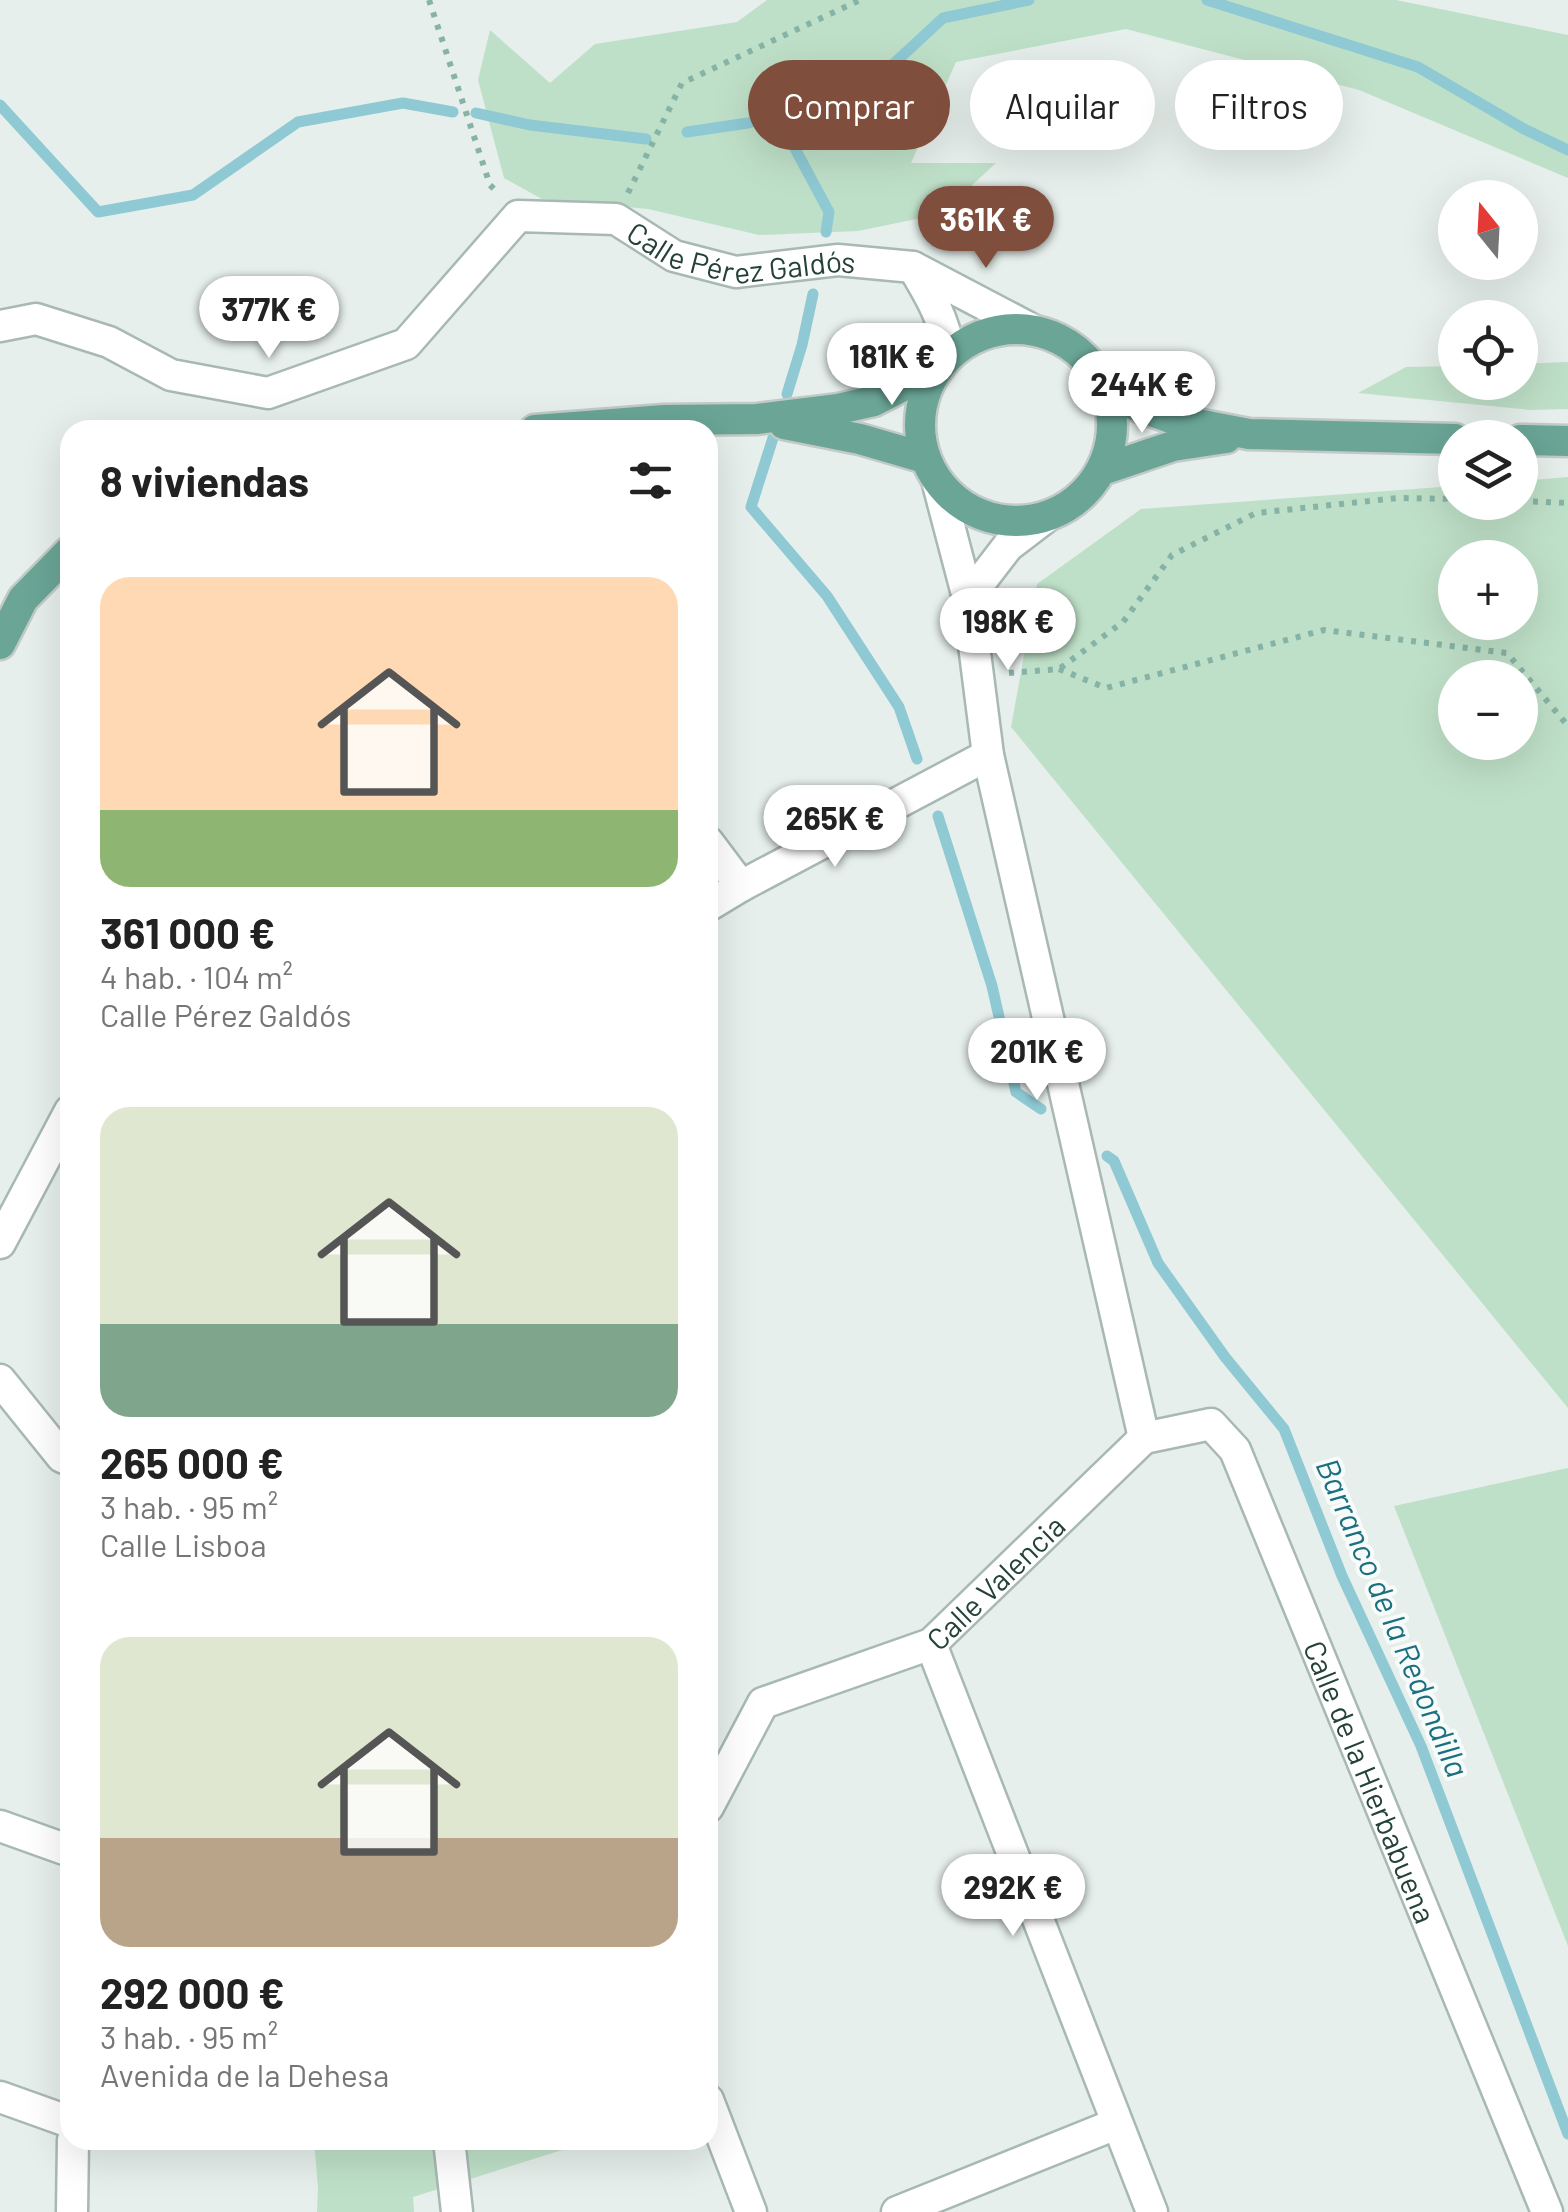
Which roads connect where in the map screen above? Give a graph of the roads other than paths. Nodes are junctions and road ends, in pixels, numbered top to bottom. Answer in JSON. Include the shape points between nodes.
{"nodes":[{"id":1,"x":913,"y":267,"type":"junction"},
{"id":2,"x":0,"y":326,"type":"edge"},
{"id":3,"x":1031,"y":329,"type":"junction"},
{"id":4,"x":944,"y":361,"type":"junction"},
{"id":5,"x":1109,"y":396,"type":"junction"},
{"id":6,"x":757,"y":419,"type":"junction"},
{"id":7,"x":664,"y":420,"type":"edge"},
{"id":8,"x":1249,"y":434,"type":"junction"},
{"id":9,"x":1438,"y":439,"type":"edge"},
{"id":10,"x":1538,"y":440,"type":"edge"},
{"id":11,"x":1568,"y":441,"type":"edge"},
{"id":12,"x":931,"y":469,"type":"junction"},
{"id":13,"x":1102,"y":470,"type":"junction"},
{"id":14,"x":1046,"y":516,"type":"junction"},
{"id":15,"x":60,"y":561,"type":"edge"},
{"id":16,"x":968,"y":598,"type":"junction"},
{"id":17,"x":0,"y":644,"type":"edge"},
{"id":18,"x":988,"y":755,"type":"junction"},
{"id":19,"x":718,"y":855,"type":"edge"},
{"id":20,"x":741,"y":886,"type":"junction"},
{"id":21,"x":718,"y":900,"type":"edge"},
{"id":22,"x":59,"y":1159,"type":"edge"},
{"id":23,"x":0,"y":1243,"type":"edge"},
{"id":24,"x":0,"y":1380,"type":"edge"},
{"id":25,"x":1144,"y":1438,"type":"junction"},
{"id":26,"x":60,"y":1455,"type":"edge"},
{"id":27,"x":931,"y":1644,"type":"junction"},
{"id":28,"x":718,"y":1788,"type":"edge"},
{"id":29,"x":0,"y":1826,"type":"edge"},
{"id":30,"x":60,"y":1847,"type":"edge"},
{"id":31,"x":0,"y":2097,"type":"edge"},
{"id":32,"x":60,"y":2118,"type":"edge"},
{"id":33,"x":1116,"y":2124,"type":"junction"},
{"id":34,"x":718,"y":2126,"type":"edge"},
{"id":35,"x":72,"y":2150,"type":"edge"},
{"id":36,"x":450,"y":2150,"type":"edge"},
{"id":37,"x":72,"y":2212,"type":"edge"},
{"id":38,"x":457,"y":2212,"type":"edge"},
{"id":39,"x":751,"y":2212,"type":"edge"},
{"id":40,"x":897,"y":2212,"type":"edge"},
{"id":41,"x":1152,"y":2212,"type":"edge"},
{"id":42,"x":1547,"y":2212,"type":"edge"}],
"edges":[{"from":1,"to":2,"type":"street","name":"Calle Pérez Galdós","via":[[838,260],[736,272],[674,256],[616,218],[518,216],[406,344],[268,394],[171,376],[109,342],[36,319]]},
{"from":1,"to":3,"type":"street","name":"Calle Pérez Galdós"},
{"from":1,"to":4,"type":"street","via":[[946,328]]},
{"from":3,"to":4,"type":"main road","via":[[974,338]]},
{"from":3,"to":5,"type":"main road","via":[[1079,351]]},
{"from":4,"to":6,"type":"main road","via":[[874,401]]},
{"from":4,"to":12,"type":"main road","via":[[924,396],[920,427]]},
{"from":5,"to":8,"type":"main road","via":[[1176,420]]},
{"from":5,"to":13,"type":"main road","via":[[1111,446]]},
{"from":6,"to":7,"type":"main road"},
{"from":6,"to":12,"type":"main road","via":[[860,439]]},
{"from":8,"to":9,"type":"main road"},
{"from":8,"to":13,"type":"main road","via":[[1173,446]]},
{"from":10,"to":11,"type":"main road"},
{"from":12,"to":14,"type":"main road","via":[[959,502],[986,516]]},
{"from":12,"to":16,"type":"street"},
{"from":13,"to":14,"type":"main road","via":[[1088,490]]},
{"from":14,"to":16,"type":"street","via":[[1008,546]]},
{"from":15,"to":17,"type":"main road","via":[[23,598]]},
{"from":16,"to":18,"type":"street"},
{"from":18,"to":20,"type":"street"},
{"from":18,"to":25,"type":"street"},
{"from":19,"to":20,"type":"street"},
{"from":20,"to":21,"type":"street"},
{"from":22,"to":23,"type":"street"},
{"from":24,"to":26,"type":"street"},
{"from":25,"to":27,"type":"street","name":"Calle Valencia"},
{"from":25,"to":42,"type":"street","name":"Calle de la Hierbabuena","via":[[1211,1424],[1235,1450]]},
{"from":27,"to":28,"type":"street","name":"Calle Valencia","via":[[763,1703]]},
{"from":27,"to":33,"type":"street"},
{"from":29,"to":30,"type":"street"},
{"from":31,"to":32,"type":"street"},
{"from":33,"to":40,"type":"street"},
{"from":33,"to":41,"type":"street"},
{"from":34,"to":39,"type":"street"},
{"from":35,"to":37,"type":"street"},
{"from":36,"to":38,"type":"street"}]}
